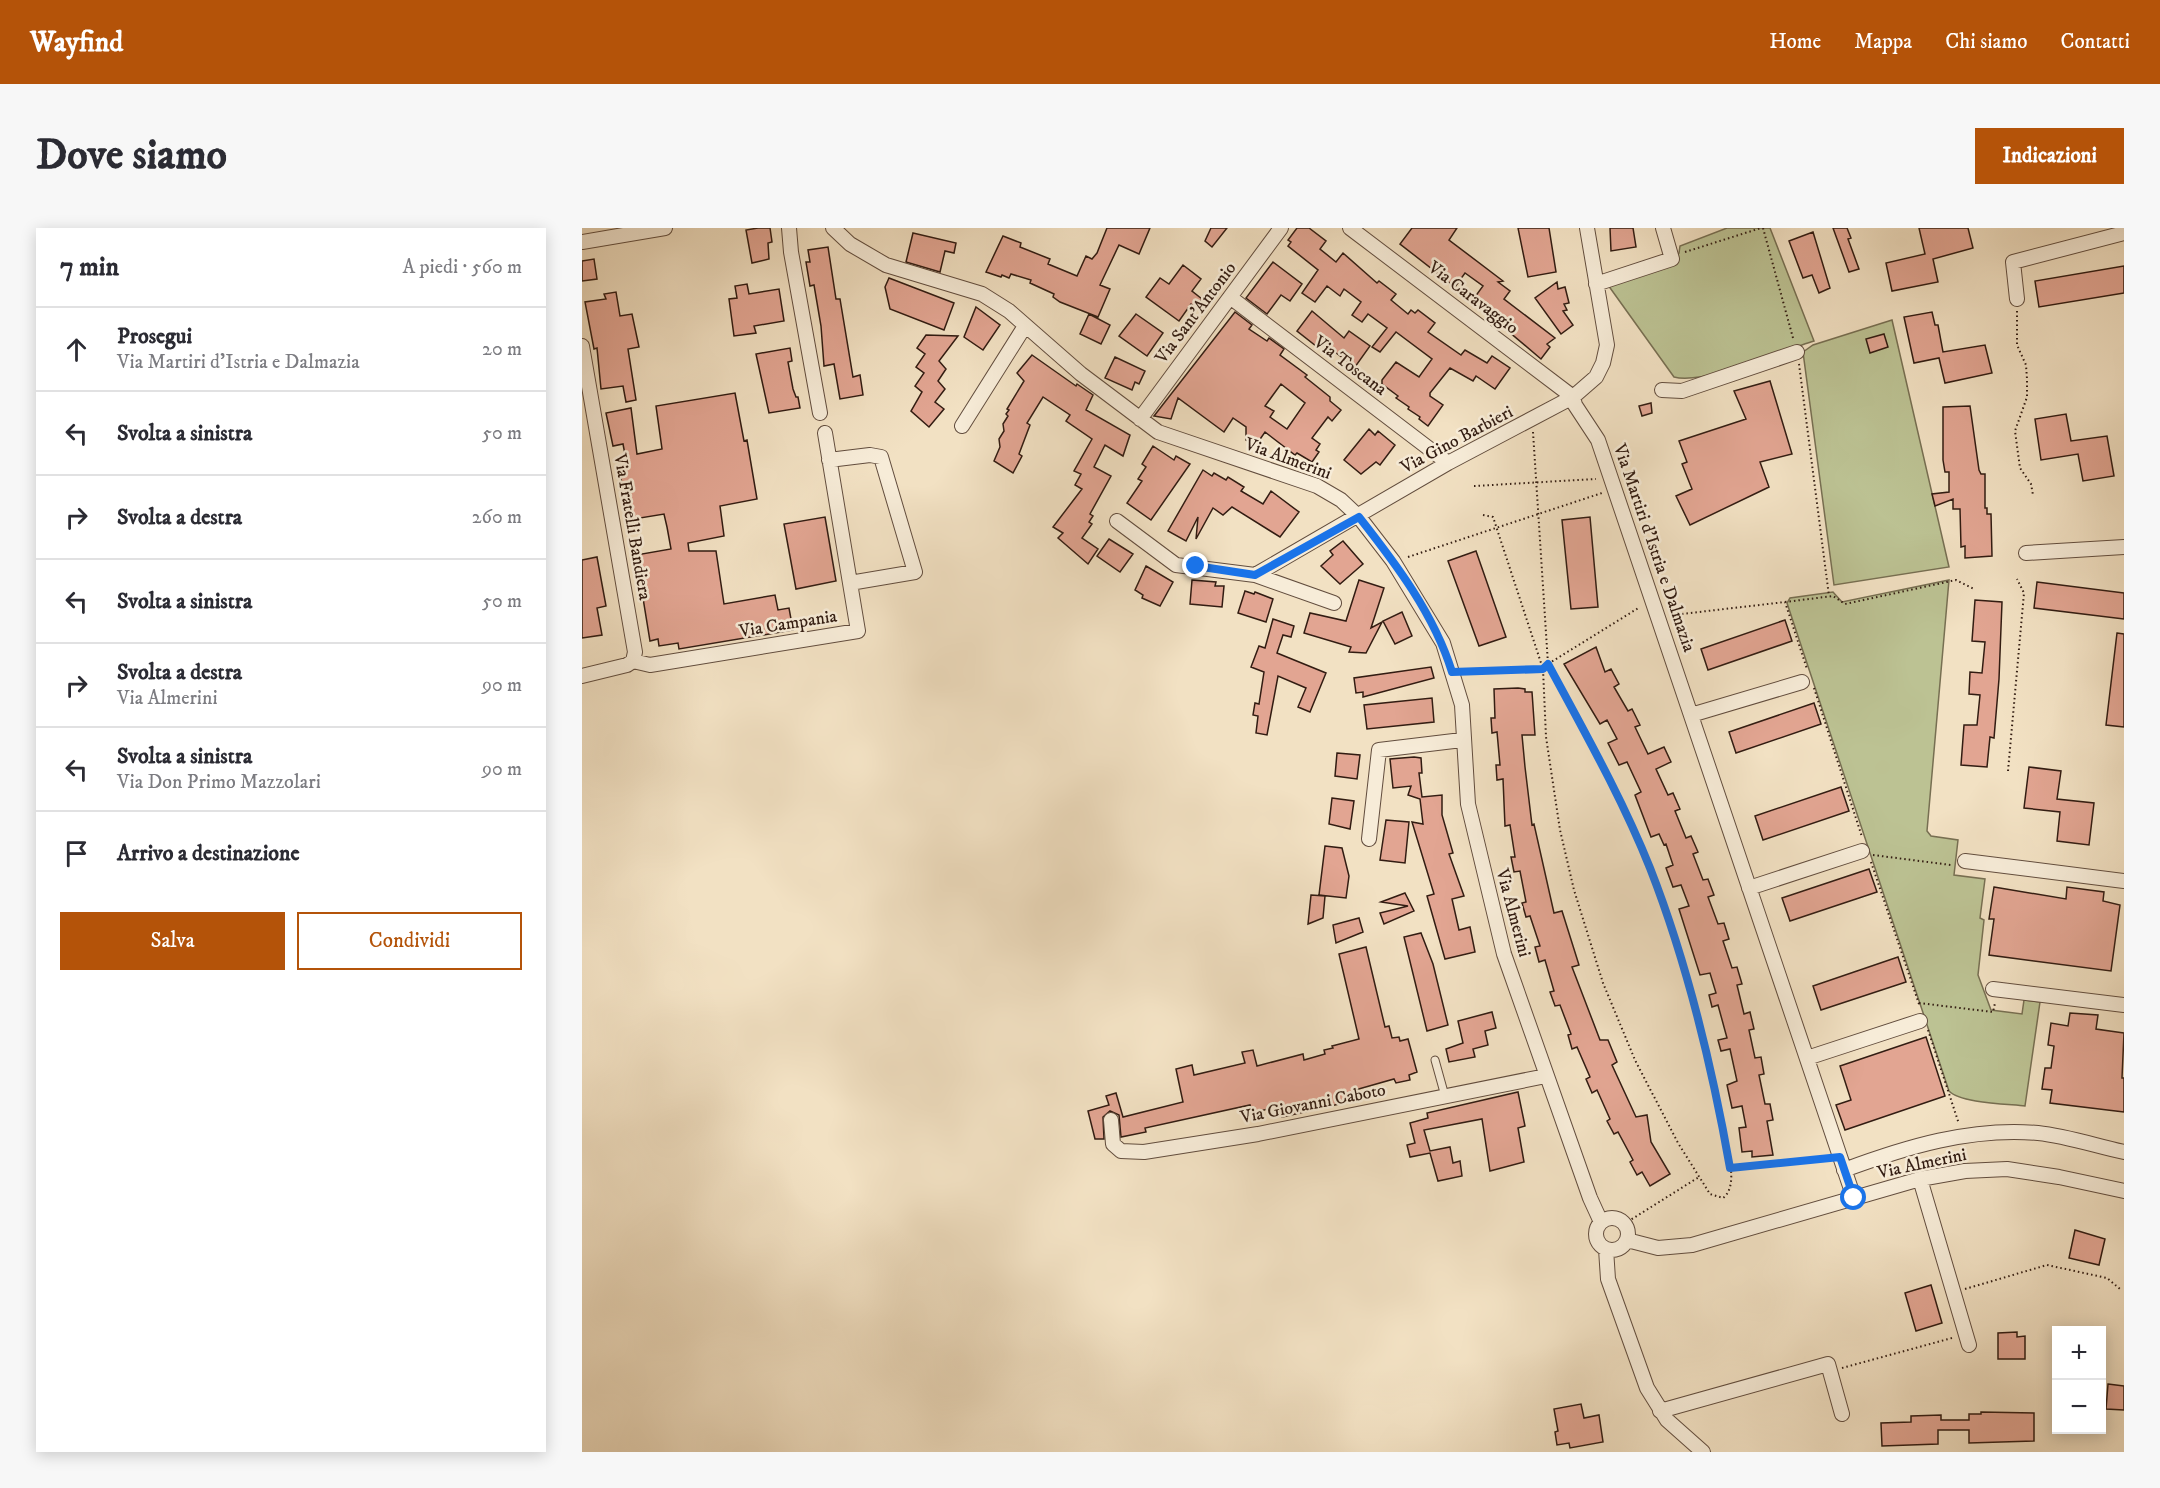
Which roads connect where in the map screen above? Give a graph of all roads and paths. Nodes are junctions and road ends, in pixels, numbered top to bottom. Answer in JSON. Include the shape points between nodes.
{"nodes":[{"id":1,"x":665,"y":228,"type":"edge"},
{"id":2,"x":789,"y":228,"type":"edge"},
{"id":3,"x":833,"y":228,"type":"edge"},
{"id":4,"x":1281,"y":228,"type":"edge"},
{"id":5,"x":1350,"y":228,"type":"edge"},
{"id":6,"x":1587,"y":228,"type":"edge"},
{"id":7,"x":1663,"y":228,"type":"edge"},
{"id":8,"x":1762,"y":228,"type":"edge"},
{"id":9,"x":2124,"y":233,"type":"edge"},
{"id":10,"x":582,"y":242,"type":"edge"},
{"id":11,"x":1671,"y":257,"type":"junction"},
{"id":12,"x":1596,"y":284,"type":"junction"},
{"id":13,"x":1230,"y":297,"type":"junction"},
{"id":14,"x":2017,"y":299,"type":"joint"},
{"id":15,"x":1025,"y":326,"type":"junction"},
{"id":16,"x":582,"y":346,"type":"edge"},
{"id":17,"x":1797,"y":352,"type":"junction"},
{"id":18,"x":1662,"y":390,"type":"dead end"},
{"id":19,"x":1574,"y":397,"type":"junction"},
{"id":20,"x":820,"y":413,"type":"dead end"},
{"id":21,"x":1140,"y":419,"type":"junction"},
{"id":22,"x":1533,"y":421,"type":"junction"},
{"id":23,"x":962,"y":426,"type":"dead end"},
{"id":24,"x":825,"y":433,"type":"dead end"},
{"id":25,"x":829,"y":460,"type":"junction"},
{"id":26,"x":1448,"y":463,"type":"junction"},
{"id":27,"x":1537,"y":482,"type":"junction"},
{"id":28,"x":1613,"y":483,"type":"junction"},
{"id":29,"x":1473,"y":486,"type":"dead end"},
{"id":30,"x":2033,"y":495,"type":"dead end"},
{"id":31,"x":1539,"y":514,"type":"junction"},
{"id":32,"x":1483,"y":515,"type":"dead end"},
{"id":33,"x":1359,"y":517,"type":"junction"},
{"id":34,"x":1117,"y":521,"type":"dead end"},
{"id":35,"x":1497,"y":528,"type":"junction"},
{"id":36,"x":2124,"y":547,"type":"edge"},
{"id":37,"x":2026,"y":554,"type":"dead end"},
{"id":38,"x":1394,"y":561,"type":"junction"},
{"id":39,"x":1255,"y":575,"type":"junction"},
{"id":40,"x":2017,"y":579,"type":"dead end"},
{"id":41,"x":850,"y":584,"type":"junction"},
{"id":42,"x":1974,"y":589,"type":"dead end"},
{"id":43,"x":1829,"y":596,"type":"junction"},
{"id":44,"x":1652,"y":599,"type":"junction"},
{"id":45,"x":1785,"y":602,"type":"junction"},
{"id":46,"x":1334,"y":603,"type":"dead end"},
{"id":47,"x":1658,"y":617,"type":"junction"},
{"id":48,"x":633,"y":661,"type":"junction"},
{"id":49,"x":1548,"y":664,"type":"junction"},
{"id":50,"x":1543,"y":669,"type":"junction"},
{"id":51,"x":1452,"y":672,"type":"junction"},
{"id":52,"x":582,"y":676,"type":"edge"},
{"id":53,"x":1808,"y":679,"type":"junction"},
{"id":54,"x":1691,"y":715,"type":"junction"},
{"id":55,"x":1462,"y":741,"type":"junction"},
{"id":56,"x":2008,"y":771,"type":"dead end"},
{"id":57,"x":1369,"y":839,"type":"dead end"},
{"id":58,"x":1865,"y":852,"type":"junction"},
{"id":59,"x":1965,"y":861,"type":"joint"},
{"id":60,"x":2124,"y":881,"type":"edge"},
{"id":61,"x":1749,"y":888,"type":"junction"},
{"id":62,"x":1995,"y":989,"type":"joint"},
{"id":63,"x":1919,"y":1003,"type":"junction"},
{"id":64,"x":2124,"y":1005,"type":"edge"},
{"id":65,"x":1923,"y":1021,"type":"junction"},
{"id":66,"x":1807,"y":1058,"type":"junction"},
{"id":67,"x":1436,"y":1060,"type":"dead end"},
{"id":68,"x":1545,"y":1076,"type":"junction"},
{"id":69,"x":1445,"y":1096,"type":"junction"},
{"id":70,"x":1111,"y":1120,"type":"dead end"},
{"id":71,"x":1962,"y":1135,"type":"junction"},
{"id":72,"x":2124,"y":1152,"type":"edge"},
{"id":73,"x":1842,"y":1163,"type":"junction"},
{"id":74,"x":1730,"y":1168,"type":"junction"},
{"id":75,"x":1700,"y":1177,"type":"junction"},
{"id":76,"x":1920,"y":1179,"type":"junction"},
{"id":77,"x":2124,"y":1191,"type":"edge"},
{"id":78,"x":1854,"y":1198,"type":"junction"},
{"id":79,"x":1601,"y":1222,"type":"junction"},
{"id":80,"x":1624,"y":1224,"type":"junction"},
{"id":81,"x":1627,"y":1240,"type":"junction"},
{"id":82,"x":1606,"y":1250,"type":"junction"},
{"id":83,"x":2120,"y":1289,"type":"dead end"},
{"id":84,"x":1954,"y":1293,"type":"junction"},
{"id":85,"x":1968,"y":1339,"type":"joint"},
{"id":86,"x":1830,"y":1371,"type":"junction"},
{"id":87,"x":1660,"y":1412,"type":"junction"},
{"id":88,"x":1842,"y":1414,"type":"dead end"},
{"id":89,"x":1703,"y":1452,"type":"edge"}],
"edges":[{"from":1,"to":10,"type":"street"},
{"from":2,"to":20,"type":"street"},
{"from":3,"to":15,"type":"street","name":"Via Almerini","via":[[850,244],[886,265],[982,294]]},
{"from":4,"to":13,"type":"street","name":"Via Sant'Antonio"},
{"from":5,"to":19,"type":"street","name":"Via Caravaggio"},
{"from":6,"to":12,"type":"street","name":"Via Gino Barbieri"},
{"from":7,"to":11,"type":"street"},
{"from":8,"to":11,"type":"path"},
{"from":8,"to":17,"type":"path"},
{"from":9,"to":14,"type":"street","via":[[2013,262]]},
{"from":11,"to":12,"type":"street"},
{"from":12,"to":19,"type":"street","name":"Via Gino Barbieri","via":[[1606,345],[1603,363],[1596,377]]},
{"from":13,"to":21,"type":"street","name":"Via Sant'Antonio"},
{"from":13,"to":26,"type":"street","name":"Via Toscana"},
{"from":14,"to":30,"type":"path","via":[[2016,345],[2026,365],[2027,397],[2015,431],[2020,468],[2031,483]]},
{"from":15,"to":21,"type":"street","name":"Via Almerini"},
{"from":15,"to":23,"type":"street"},
{"from":16,"to":48,"type":"street","name":"Via Fratelli Bandiera","via":[[635,652]]},
{"from":17,"to":18,"type":"street","via":[[1682,391]]},
{"from":17,"to":43,"type":"path"},
{"from":19,"to":22,"type":"street","name":"Via Gino Barbieri"},
{"from":19,"to":28,"type":"street","name":"Via Martiri d'Istria e Dalmazia","via":[[1575,405],[1598,440]]},
{"from":21,"to":33,"type":"street","name":"Via Almerini","via":[[1158,432],[1317,486]]},
{"from":22,"to":26,"type":"street","name":"Via Gino Barbieri"},
{"from":22,"to":27,"type":"path"},
{"from":24,"to":25,"type":"street","name":"Via Campania"},
{"from":25,"to":41,"type":"street","name":"Via Campania"},
{"from":25,"to":41,"type":"street","via":[[881,457],[915,572]]},
{"from":26,"to":33,"type":"street","name":"Via Gino Barbieri"},
{"from":27,"to":28,"type":"path"},
{"from":27,"to":29,"type":"path"},
{"from":27,"to":31,"type":"path"},
{"from":28,"to":31,"type":"path"},
{"from":28,"to":44,"type":"street","name":"Via Martiri d'Istria e Dalmazia"},
{"from":31,"to":35,"type":"path"},
{"from":31,"to":49,"type":"path"},
{"from":32,"to":35,"type":"path","via":[[1493,517]]},
{"from":33,"to":38,"type":"street","name":"Via Almerini"},
{"from":33,"to":39,"type":"street","name":"Via Gino Barbieri"},
{"from":34,"to":39,"type":"street","via":[[1176,565]]},
{"from":35,"to":38,"type":"path"},
{"from":35,"to":50,"type":"path"},
{"from":36,"to":37,"type":"street"},
{"from":38,"to":51,"type":"street","name":"Via Almerini","via":[[1443,643]]},
{"from":39,"to":46,"type":"street"},
{"from":40,"to":56,"type":"path","via":[[2024,593]]},
{"from":41,"to":48,"type":"street","name":"Via Campania","via":[[858,631],[650,665]]},
{"from":42,"to":43,"type":"path","via":[[1956,580],[1845,604]]},
{"from":43,"to":45,"type":"path"},
{"from":44,"to":47,"type":"street","name":"Via Martiri d'Istria e Dalmazia"},
{"from":44,"to":49,"type":"path"},
{"from":45,"to":47,"type":"path"},
{"from":45,"to":53,"type":"path"},
{"from":47,"to":54,"type":"street","name":"Via Martiri d'Istria e Dalmazia"},
{"from":48,"to":52,"type":"street"},
{"from":49,"to":50,"type":"path"},
{"from":49,"to":74,"type":"path","via":[[1620,801],[1650,868],[1708,1057]]},
{"from":50,"to":51,"type":"path"},
{"from":50,"to":75,"type":"path","via":[[1551,777],[1585,929],[1635,1060]]},
{"from":51,"to":55,"type":"street","name":"Via Almerini","via":[[1462,705]]},
{"from":53,"to":54,"type":"street"},
{"from":53,"to":58,"type":"path"},
{"from":54,"to":61,"type":"street","name":"Via Martiri d'Istria e Dalmazia"},
{"from":55,"to":57,"type":"street","via":[[1379,750]]},
{"from":55,"to":68,"type":"street","name":"Via Almerini","via":[[1475,837],[1504,954]]},
{"from":58,"to":59,"type":"path","via":[[1953,865]]},
{"from":58,"to":61,"type":"street"},
{"from":58,"to":63,"type":"path"},
{"from":59,"to":60,"type":"street"},
{"from":61,"to":66,"type":"street","name":"Via Martiri d'Istria e Dalmazia"},
{"from":62,"to":63,"type":"path","via":[[1993,1012]]},
{"from":62,"to":64,"type":"street"},
{"from":63,"to":65,"type":"path"},
{"from":65,"to":66,"type":"street"},
{"from":65,"to":71,"type":"path"},
{"from":66,"to":73,"type":"street","name":"Via Martiri d'Istria e Dalmazia"},
{"from":67,"to":69,"type":"lane"},
{"from":68,"to":69,"type":"street","name":"Via Giovanni Caboto"},
{"from":68,"to":79,"type":"street","name":"Via Almerini"},
{"from":69,"to":70,"type":"street","name":"Via Giovanni Caboto","via":[[1258,1134],[1144,1152],[1121,1151],[1113,1144]]},
{"from":71,"to":72,"type":"street","via":[[2038,1133]]},
{"from":71,"to":73,"type":"street"},
{"from":73,"to":74,"type":"path"},
{"from":73,"to":78,"type":"street","name":"Via Martiri d'Istria e Dalmazia"},
{"from":74,"to":75,"type":"path","via":[[1729,1191],[1723,1198],[1710,1194]]},
{"from":75,"to":80,"type":"path"},
{"from":76,"to":77,"type":"street","name":"Via Almerini","via":[[1965,1171],[2007,1170]]},
{"from":76,"to":78,"type":"street","name":"Via Almerini"},
{"from":76,"to":84,"type":"street"},
{"from":78,"to":81,"type":"street","name":"Via Almerini","via":[[1692,1245],[1658,1248]]},
{"from":79,"to":80,"type":"street","via":[[1610,1218]]},
{"from":79,"to":82,"type":"street","via":[[1595,1235]]},
{"from":80,"to":81,"type":"street"},
{"from":81,"to":82,"type":"street","via":[[1616,1250]]},
{"from":82,"to":87,"type":"street","via":[[1608,1280],[1639,1367]]},
{"from":83,"to":84,"type":"path","via":[[2107,1278],[2047,1265]]},
{"from":84,"to":85,"type":"street"},
{"from":85,"to":86,"type":"path"},
{"from":86,"to":87,"type":"street","via":[[1828,1364]]},
{"from":86,"to":88,"type":"street"},
{"from":87,"to":89,"type":"street"}]}
